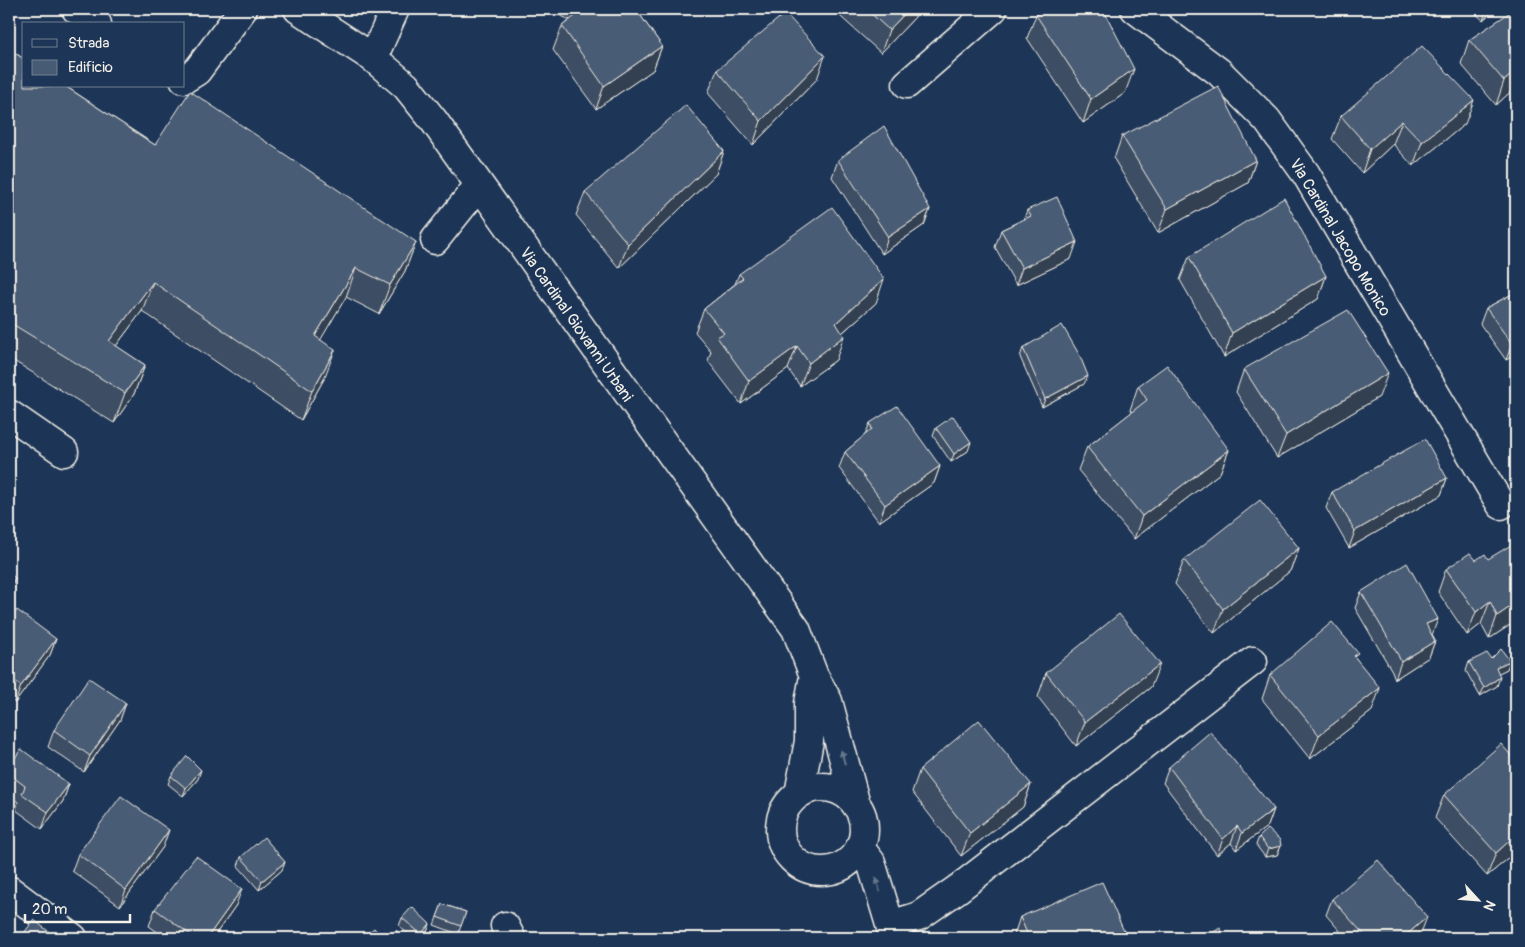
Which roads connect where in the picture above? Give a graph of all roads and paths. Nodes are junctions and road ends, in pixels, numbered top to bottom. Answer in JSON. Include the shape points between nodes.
{"nodes":[{"id":1,"x":76,"y":9,"type":"edge"},
{"id":2,"x":243,"y":9,"type":"edge"},
{"id":3,"x":298,"y":9,"type":"edge"},
{"id":4,"x":395,"y":9,"type":"edge"},
{"id":5,"x":992,"y":9,"type":"edge"},
{"id":6,"x":1135,"y":9,"type":"edge"},
{"id":7,"x":94,"y":22,"type":"edge"},
{"id":8,"x":373,"y":58,"type":"junction"},
{"id":9,"x":185,"y":78,"type":"edge"},
{"id":10,"x":907,"y":84,"type":"dead end"},
{"id":11,"x":479,"y":185,"type":"junction"},
{"id":12,"x":435,"y":240,"type":"dead end"},
{"id":13,"x":9,"y":414,"type":"edge"},
{"id":14,"x":64,"y":452,"type":"dead end"},
{"id":15,"x":1501,"y":505,"type":"dead end"},
{"id":16,"x":1253,"y":661,"type":"dead end"},
{"id":17,"x":814,"y":676,"type":"junction"},
{"id":18,"x":799,"y":794,"type":"junction"},
{"id":19,"x":856,"y":804,"type":"junction"},
{"id":20,"x":860,"y":848,"type":"junction"},
{"id":21,"x":9,"y":890,"type":"edge"},
{"id":22,"x":892,"y":932,"type":"edge"},
{"id":23,"x":73,"y":938,"type":"edge"}],
"edges":[{"from":1,"to":7,"type":"street"},
{"from":2,"to":9,"type":"street","via":[[197,72]]},
{"from":3,"to":8,"type":"street","name":"Via Cardinal Giovanni Urbani"},
{"from":4,"to":8,"type":"street"},
{"from":5,"to":10,"type":"street"},
{"from":6,"to":15,"type":"street","name":"Via Cardinal Jacopo Monico","via":[[1219,72],[1267,120],[1306,174]]},
{"from":8,"to":11,"type":"street","name":"Via Cardinal Giovanni Urbani","via":[[406,86]]},
{"from":11,"to":12,"type":"street"},
{"from":11,"to":17,"type":"street","name":"Via Cardinal Giovanni Urbani","via":[[796,628]]},
{"from":13,"to":14,"type":"street"},
{"from":16,"to":22,"type":"street","via":[[959,888]]},
{"from":17,"to":18,"type":"street","via":[[809,703],[809,742]]},
{"from":19,"to":17,"type":"street","name":"Via Cardinal Giovanni Urbani","one_way":true,"via":[[828,701]]},
{"from":18,"to":19,"type":"street","via":[[812,788],[827,788],[843,793]]},
{"from":18,"to":20,"type":"street","via":[[788,804],[781,818],[780,832],[791,859],[817,871],[832,870],[851,860]]},
{"from":19,"to":20,"type":"street","via":[[861,811],[864,829]]},
{"from":22,"to":20,"type":"street","one_way":true,"via":[[871,862]]},
{"from":21,"to":23,"type":"street"}]}
